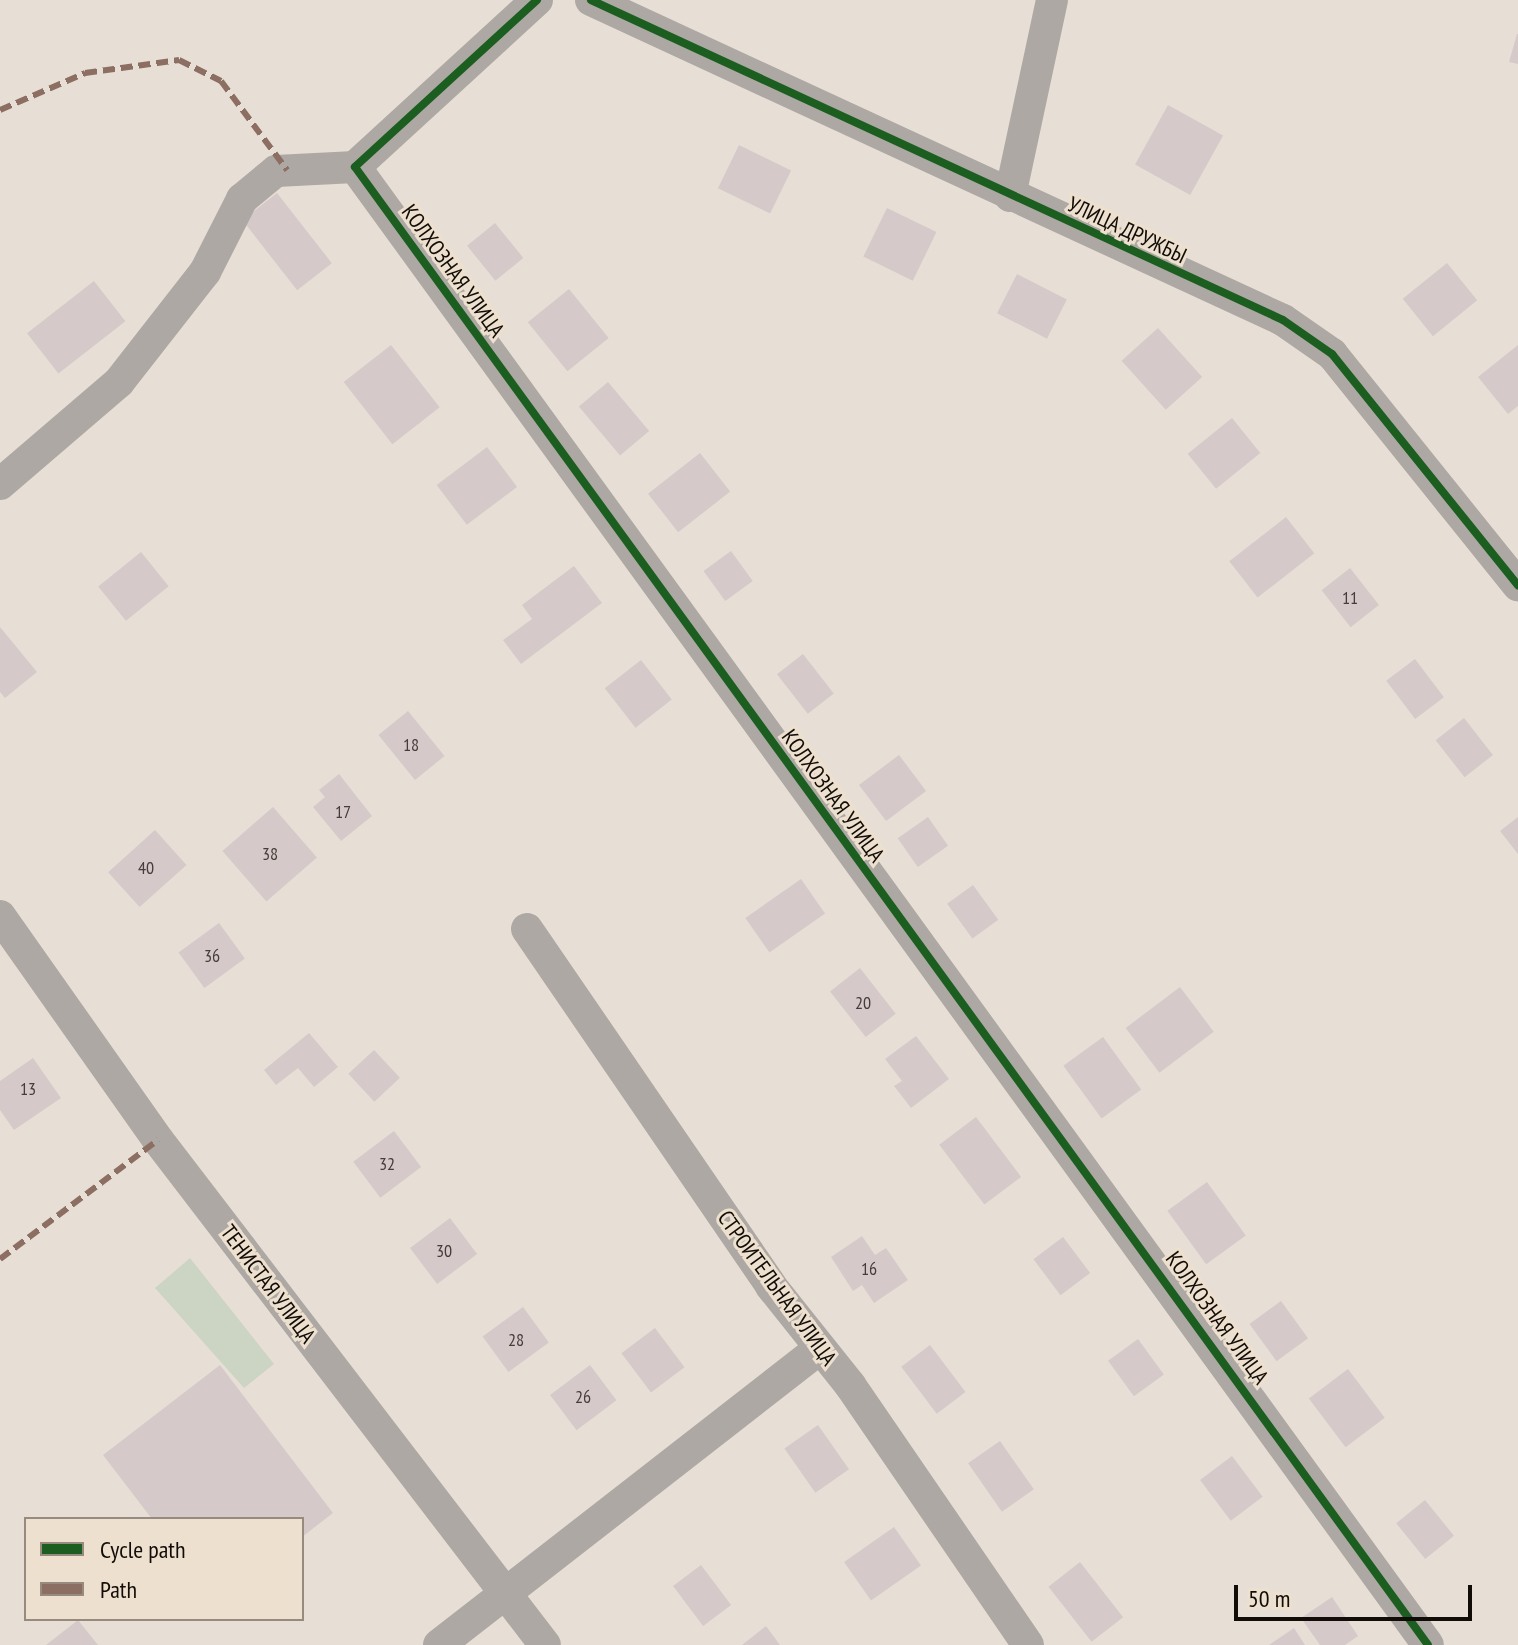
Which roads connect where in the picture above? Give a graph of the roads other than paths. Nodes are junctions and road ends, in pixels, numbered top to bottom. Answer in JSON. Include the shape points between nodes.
{"nodes":[{"id":1,"x":537,"y":0,"type":"edge"},
{"id":2,"x":591,"y":0,"type":"edge"},
{"id":3,"x":1052,"y":0,"type":"edge"},
{"id":4,"x":355,"y":167,"type":"junction"},
{"id":5,"x":1010,"y":196,"type":"junction"},
{"id":6,"x":0,"y":484,"type":"edge"},
{"id":7,"x":1518,"y":585,"type":"edge"},
{"id":8,"x":0,"y":916,"type":"edge"},
{"id":9,"x":527,"y":929,"type":"dead end"},
{"id":10,"x":819,"y":1349,"type":"junction"},
{"id":11,"x":507,"y":1596,"type":"junction"},
{"id":12,"x":439,"y":1645,"type":"edge"},
{"id":13,"x":545,"y":1645,"type":"edge"},
{"id":14,"x":1028,"y":1645,"type":"edge"},
{"id":15,"x":1428,"y":1645,"type":"edge"}],
"edges":[{"from":1,"to":4,"type":"street"},
{"from":2,"to":5,"type":"street","name":"УЛИЦА ДРУЖБЫ"},
{"from":3,"to":5,"type":"street"},
{"from":4,"to":6,"type":"street","via":[[276,171],[242,199],[205,272],[119,382]]},
{"from":4,"to":15,"type":"street","name":"КОЛХОЗНАЯ УЛИЦА"},
{"from":5,"to":7,"type":"street","name":"УЛИЦА ДРУЖБЫ","via":[[1283,320],[1332,354]]},
{"from":8,"to":11,"type":"street","name":"ТЕНИСТАЯ УЛИЦА","via":[[158,1140]]},
{"from":9,"to":10,"type":"street","name":"СТРОИТЕЛЬНАЯ УЛИЦА"},
{"from":10,"to":11,"type":"street"},
{"from":10,"to":14,"type":"street","name":"СТРОИТЕЛЬНАЯ УЛИЦА"},
{"from":11,"to":12,"type":"street"},
{"from":11,"to":13,"type":"street","name":"ТЕНИСТАЯ УЛИЦА"}]}
